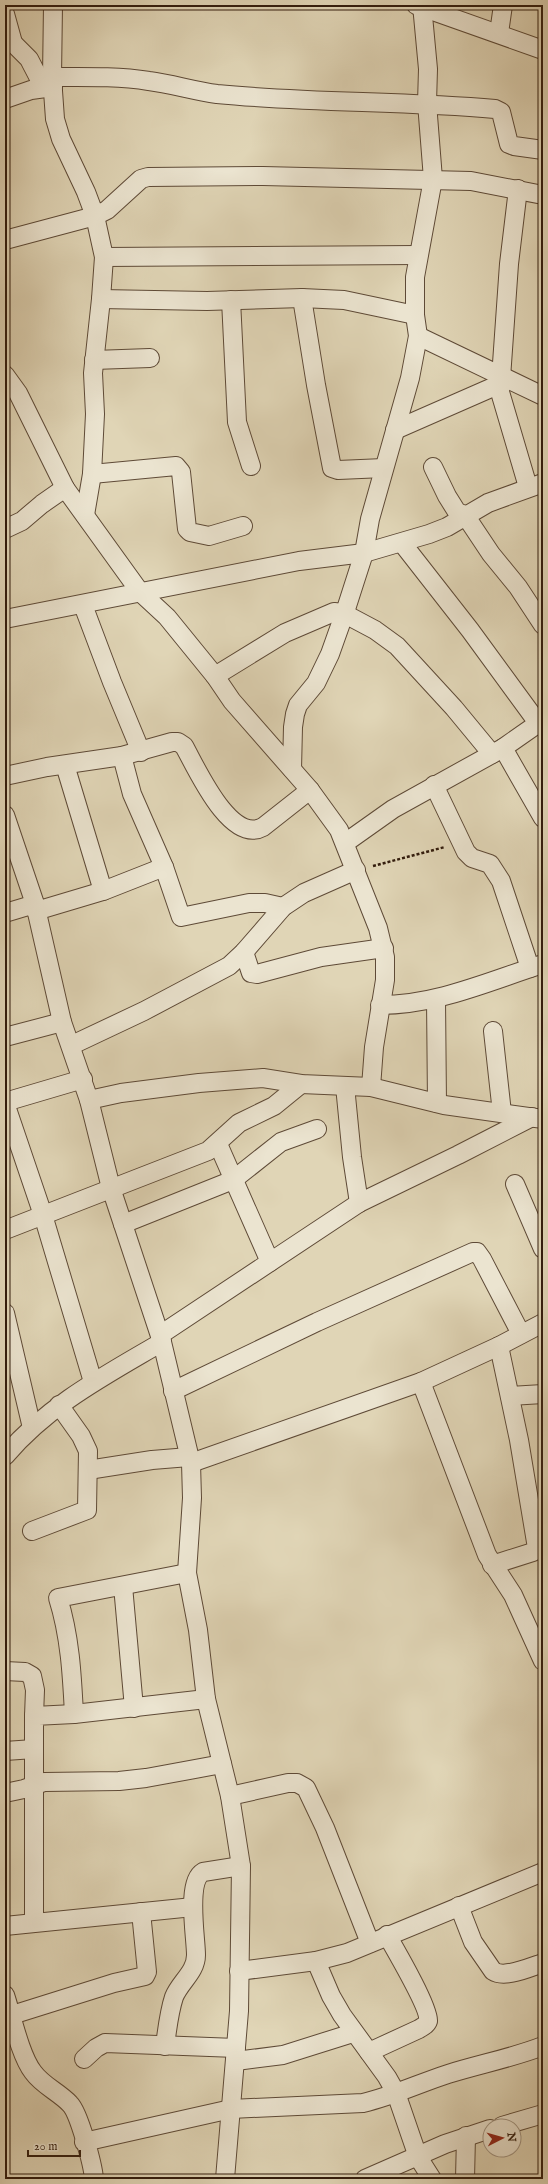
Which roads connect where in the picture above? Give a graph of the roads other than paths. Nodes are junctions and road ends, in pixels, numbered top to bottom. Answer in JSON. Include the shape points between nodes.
{"nodes":[{"id":1,"x":53,"y":5,"type":"edge"},
{"id":2,"x":503,"y":5,"type":"edge"},
{"id":3,"x":420,"y":6,"type":"edge"},
{"id":4,"x":5,"y":14,"type":"edge"},
{"id":5,"x":499,"y":33,"type":"junction"},
{"id":6,"x":9,"y":43,"type":"edge"},
{"id":7,"x":543,"y":50,"type":"edge"},
{"id":8,"x":50,"y":84,"type":"junction"},
{"id":9,"x":5,"y":99,"type":"edge"},
{"id":10,"x":427,"y":103,"type":"junction"},
{"id":11,"x":543,"y":150,"type":"edge"},
{"id":12,"x":433,"y":179,"type":"junction"},
{"id":13,"x":518,"y":189,"type":"junction"},
{"id":14,"x":543,"y":194,"type":"edge"},
{"id":15,"x":95,"y":216,"type":"junction"},
{"id":16,"x":5,"y":240,"type":"edge"},
{"id":17,"x":418,"y":256,"type":"junction"},
{"id":18,"x":104,"y":257,"type":"junction"},
{"id":19,"x":302,"y":298,"type":"junction"},
{"id":20,"x":101,"y":299,"type":"junction"},
{"id":21,"x":231,"y":300,"type":"junction"},
{"id":22,"x":414,"y":315,"type":"junction"},
{"id":23,"x":418,"y":336,"type":"junction"},
{"id":24,"x":150,"y":358,"type":"dead end"},
{"id":25,"x":94,"y":360,"type":"junction"},
{"id":26,"x":5,"y":375,"type":"edge"},
{"id":27,"x":500,"y":380,"type":"junction"},
{"id":28,"x":543,"y":396,"type":"edge"},
{"id":29,"x":396,"y":430,"type":"junction"},
{"id":30,"x":251,"y":466,"type":"dead end"},
{"id":31,"x":432,"y":467,"type":"dead end"},
{"id":32,"x":384,"y":468,"type":"junction"},
{"id":33,"x":92,"y":474,"type":"junction"},
{"id":34,"x":539,"y":485,"type":"edge"},
{"id":35,"x":65,"y":488,"type":"junction"},
{"id":36,"x":85,"y":515,"type":"junction"},
{"id":37,"x":465,"y":515,"type":"junction"},
{"id":38,"x":243,"y":526,"type":"dead end"},
{"id":39,"x":5,"y":529,"type":"edge"},
{"id":40,"x":402,"y":543,"type":"junction"},
{"id":41,"x":364,"y":553,"type":"junction"},
{"id":42,"x":140,"y":592,"type":"junction"},
{"id":43,"x":83,"y":605,"type":"junction"},
{"id":44,"x":343,"y":613,"type":"junction"},
{"id":45,"x":5,"y":619,"type":"edge"},
{"id":46,"x":543,"y":625,"type":"edge"},
{"id":47,"x":215,"y":676,"type":"junction"},
{"id":48,"x":540,"y":722,"type":"edge"},
{"id":49,"x":497,"y":751,"type":"junction"},
{"id":50,"x":141,"y":752,"type":"junction"},
{"id":51,"x":122,"y":756,"type":"junction"},
{"id":52,"x":65,"y":765,"type":"junction"},
{"id":53,"x":292,"y":769,"type":"junction"},
{"id":54,"x":5,"y":776,"type":"edge"},
{"id":55,"x":434,"y":786,"type":"junction"},
{"id":56,"x":310,"y":790,"type":"junction"},
{"id":57,"x":543,"y":818,"type":"edge"},
{"id":58,"x":6,"y":826,"type":"edge"},
{"id":59,"x":345,"y":843,"type":"junction"},
{"id":60,"x":164,"y":867,"type":"junction"},
{"id":61,"x":356,"y":870,"type":"junction"},
{"id":62,"x":103,"y":891,"type":"junction"},
{"id":63,"x":283,"y":907,"type":"junction"},
{"id":64,"x":35,"y":908,"type":"junction"},
{"id":65,"x":5,"y":913,"type":"edge"},
{"id":66,"x":384,"y":948,"type":"junction"},
{"id":67,"x":244,"y":952,"type":"junction"},
{"id":68,"x":537,"y":966,"type":"edge"},
{"id":69,"x":436,"y":999,"type":"junction"},
{"id":70,"x":380,"y":1005,"type":"junction"},
{"id":71,"x":62,"y":1022,"type":"junction"},
{"id":72,"x":493,"y":1031,"type":"dead end"},
{"id":73,"x":5,"y":1037,"type":"edge"},
{"id":74,"x":72,"y":1045,"type":"junction"},
{"id":75,"x":83,"y":1079,"type":"junction"},
{"id":76,"x":301,"y":1084,"type":"junction"},
{"id":77,"x":345,"y":1086,"type":"junction"},
{"id":78,"x":371,"y":1087,"type":"junction"},
{"id":79,"x":89,"y":1100,"type":"junction"},
{"id":80,"x":5,"y":1102,"type":"edge"},
{"id":81,"x":437,"y":1103,"type":"junction"},
{"id":82,"x":502,"y":1112,"type":"junction"},
{"id":83,"x":538,"y":1118,"type":"edge"},
{"id":84,"x":317,"y":1129,"type":"dead end"},
{"id":85,"x":218,"y":1144,"type":"junction"},
{"id":86,"x":233,"y":1180,"type":"junction"},
{"id":87,"x":515,"y":1184,"type":"dead end"},
{"id":88,"x":111,"y":1188,"type":"junction"},
{"id":89,"x":360,"y":1203,"type":"junction"},
{"id":90,"x":43,"y":1216,"type":"junction"},
{"id":91,"x":123,"y":1224,"type":"junction"},
{"id":92,"x":5,"y":1230,"type":"edge"},
{"id":93,"x":543,"y":1249,"type":"edge"},
{"id":94,"x":270,"y":1262,"type":"junction"},
{"id":95,"x":5,"y":1313,"type":"edge"},
{"id":96,"x":543,"y":1323,"type":"edge"},
{"id":97,"x":521,"y":1334,"type":"junction"},
{"id":98,"x":161,"y":1338,"type":"junction"},
{"id":99,"x":500,"y":1346,"type":"junction"},
{"id":100,"x":11,"y":1368,"type":"edge"},
{"id":101,"x":93,"y":1382,"type":"junction"},
{"id":102,"x":421,"y":1382,"type":"junction"},
{"id":103,"x":173,"y":1391,"type":"junction"},
{"id":104,"x":543,"y":1394,"type":"edge"},
{"id":105,"x":510,"y":1396,"type":"junction"},
{"id":106,"x":60,"y":1405,"type":"junction"},
{"id":107,"x":32,"y":1428,"type":"junction"},
{"id":108,"x":11,"y":1440,"type":"edge"},
{"id":109,"x":5,"y":1456,"type":"edge"},
{"id":110,"x":190,"y":1460,"type":"junction"},
{"id":111,"x":88,"y":1470,"type":"junction"},
{"id":112,"x":32,"y":1531,"type":"dead end"},
{"id":113,"x":492,"y":1565,"type":"junction"},
{"id":114,"x":187,"y":1572,"type":"junction"},
{"id":115,"x":123,"y":1586,"type":"junction"},
{"id":116,"x":543,"y":1661,"type":"edge"},
{"id":117,"x":5,"y":1672,"type":"edge"},
{"id":118,"x":206,"y":1699,"type":"junction"},
{"id":119,"x":134,"y":1708,"type":"junction"},
{"id":120,"x":74,"y":1714,"type":"junction"},
{"id":121,"x":34,"y":1716,"type":"junction"},
{"id":122,"x":34,"y":1749,"type":"junction"},
{"id":123,"x":5,"y":1751,"type":"edge"},
{"id":124,"x":222,"y":1764,"type":"junction"},
{"id":125,"x":35,"y":1785,"type":"junction"},
{"id":126,"x":5,"y":1793,"type":"edge"},
{"id":127,"x":230,"y":1796,"type":"junction"},
{"id":128,"x":241,"y":1866,"type":"junction"},
{"id":129,"x":543,"y":1872,"type":"edge"},
{"id":130,"x":459,"y":1906,"type":"junction"},
{"id":131,"x":193,"y":1907,"type":"junction"},
{"id":132,"x":141,"y":1912,"type":"junction"},
{"id":133,"x":34,"y":1921,"type":"junction"},
{"id":134,"x":5,"y":1926,"type":"edge"},
{"id":135,"x":387,"y":1935,"type":"junction"},
{"id":136,"x":370,"y":1943,"type":"junction"},
{"id":137,"x":316,"y":1961,"type":"junction"},
{"id":138,"x":543,"y":1963,"type":"edge"},
{"id":139,"x":239,"y":1971,"type":"junction"},
{"id":140,"x":5,"y":1995,"type":"edge"},
{"id":141,"x":12,"y":2014,"type":"junction"},
{"id":142,"x":353,"y":2033,"type":"junction"},
{"id":143,"x":165,"y":2046,"type":"junction"},
{"id":144,"x":543,"y":2046,"type":"edge"},
{"id":145,"x":368,"y":2052,"type":"junction"},
{"id":146,"x":236,"y":2055,"type":"junction"},
{"id":147,"x":84,"y":2059,"type":"dead end"},
{"id":148,"x":396,"y":2093,"type":"junction"},
{"id":149,"x":231,"y":2109,"type":"junction"},
{"id":150,"x":543,"y":2114,"type":"edge"},
{"id":151,"x":522,"y":2120,"type":"edge"},
{"id":152,"x":482,"y":2132,"type":"edge"},
{"id":153,"x":466,"y":2136,"type":"junction"},
{"id":154,"x":84,"y":2142,"type":"junction"},
{"id":155,"x":418,"y":2157,"type":"junction"},
{"id":156,"x":94,"y":2179,"type":"edge"},
{"id":157,"x":225,"y":2179,"type":"edge"},
{"id":158,"x":365,"y":2179,"type":"edge"},
{"id":159,"x":432,"y":2179,"type":"edge"},
{"id":160,"x":465,"y":2179,"type":"edge"}],
"edges":[{"from":1,"to":8,"type":"street"},
{"from":2,"to":5,"type":"street"},
{"from":3,"to":5,"type":"street"},
{"from":3,"to":10,"type":"street","via":[[428,69]]},
{"from":4,"to":6,"type":"street"},
{"from":5,"to":7,"type":"street"},
{"from":6,"to":8,"type":"street","via":[[29,59]]},
{"from":8,"to":9,"type":"street"},
{"from":8,"to":10,"type":"street","via":[[115,78],[149,81],[216,94],[362,103]]},
{"from":8,"to":15,"type":"street","via":[[61,139]]},
{"from":10,"to":11,"type":"street","via":[[495,109],[501,112],[509,144]]},
{"from":10,"to":12,"type":"street"},
{"from":12,"to":13,"type":"street","via":[[482,182]]},
{"from":12,"to":15,"type":"street","via":[[148,177],[141,179],[107,210]]},
{"from":12,"to":17,"type":"street"},
{"from":13,"to":14,"type":"street"},
{"from":13,"to":27,"type":"street"},
{"from":15,"to":16,"type":"street"},
{"from":15,"to":18,"type":"street"},
{"from":17,"to":18,"type":"street"},
{"from":17,"to":22,"type":"street"},
{"from":18,"to":20,"type":"street"},
{"from":19,"to":21,"type":"street"},
{"from":19,"to":22,"type":"street","via":[[344,300]]},
{"from":19,"to":32,"type":"street","via":[[332,468]]},
{"from":20,"to":21,"type":"street"},
{"from":20,"to":25,"type":"street"},
{"from":21,"to":30,"type":"street","via":[[237,422]]},
{"from":22,"to":23,"type":"street"},
{"from":23,"to":27,"type":"street"},
{"from":23,"to":29,"type":"street"},
{"from":24,"to":25,"type":"street"},
{"from":25,"to":33,"type":"street"},
{"from":26,"to":35,"type":"street","via":[[18,393]]},
{"from":27,"to":28,"type":"street"},
{"from":27,"to":29,"type":"street"},
{"from":27,"to":34,"type":"street","via":[[501,400]]},
{"from":29,"to":32,"type":"street"},
{"from":31,"to":37,"type":"street","via":[[447,496],[458,512]]},
{"from":32,"to":41,"type":"street"},
{"from":33,"to":36,"type":"street"},
{"from":33,"to":38,"type":"street","via":[[176,466],[181,472],[187,528],[190,532],[208,536]]},
{"from":34,"to":37,"type":"street"},
{"from":35,"to":36,"type":"street"},
{"from":35,"to":39,"type":"street","via":[[22,522]]},
{"from":36,"to":42,"type":"street"},
{"from":37,"to":40,"type":"street","via":[[447,527]]},
{"from":37,"to":46,"type":"street"},
{"from":40,"to":41,"type":"street"},
{"from":40,"to":48,"type":"street"},
{"from":41,"to":42,"type":"street","via":[[299,561]]},
{"from":41,"to":44,"type":"street"},
{"from":42,"to":43,"type":"street"},
{"from":42,"to":47,"type":"street","via":[[167,617]]},
{"from":43,"to":45,"type":"street"},
{"from":43,"to":50,"type":"street"},
{"from":44,"to":47,"type":"street","via":[[334,612],[285,633]]},
{"from":44,"to":49,"type":"street","via":[[376,630],[397,646]]},
{"from":44,"to":53,"type":"street","via":[[330,654],[316,683],[298,705],[295,714]]},
{"from":47,"to":53,"type":"street","via":[[232,701]]},
{"from":48,"to":49,"type":"street"},
{"from":49,"to":55,"type":"street"},
{"from":49,"to":57,"type":"street"},
{"from":50,"to":51,"type":"street"},
{"from":50,"to":56,"type":"street","via":[[172,742],[181,743],[215,802],[232,819],[250,829],[263,827]]},
{"from":51,"to":52,"type":"street"},
{"from":51,"to":60,"type":"street","via":[[132,794]]},
{"from":52,"to":54,"type":"street"},
{"from":52,"to":62,"type":"street"},
{"from":53,"to":56,"type":"street"},
{"from":55,"to":59,"type":"street","via":[[393,809]]},
{"from":55,"to":68,"type":"street","via":[[469,856],[490,864],[498,875]]},
{"from":56,"to":59,"type":"street","via":[[330,816]]},
{"from":58,"to":64,"type":"street"},
{"from":59,"to":61,"type":"street"},
{"from":60,"to":62,"type":"street"},
{"from":60,"to":63,"type":"street","via":[[182,917],[205,910],[249,903]]},
{"from":61,"to":63,"type":"street","via":[[304,893]]},
{"from":61,"to":66,"type":"street"},
{"from":62,"to":64,"type":"street"},
{"from":63,"to":67,"type":"street"},
{"from":64,"to":65,"type":"street"},
{"from":64,"to":71,"type":"street"},
{"from":66,"to":67,"type":"street","via":[[321,957],[257,974],[252,974]]},
{"from":66,"to":70,"type":"street","via":[[385,980]]},
{"from":67,"to":74,"type":"street","via":[[220,971]]},
{"from":68,"to":69,"type":"street"},
{"from":69,"to":70,"type":"street"},
{"from":69,"to":81,"type":"street"},
{"from":70,"to":78,"type":"street","via":[[372,1059]]},
{"from":71,"to":73,"type":"street"},
{"from":71,"to":74,"type":"street"},
{"from":72,"to":82,"type":"street"},
{"from":74,"to":75,"type":"street"},
{"from":75,"to":79,"type":"street"},
{"from":75,"to":80,"type":"street"},
{"from":76,"to":77,"type":"street"},
{"from":76,"to":79,"type":"street","via":[[263,1078],[243,1079],[157,1088]]},
{"from":76,"to":85,"type":"street","via":[[274,1106],[239,1123]]},
{"from":77,"to":78,"type":"street"},
{"from":77,"to":89,"type":"street","via":[[352,1157]]},
{"from":78,"to":81,"type":"street"},
{"from":79,"to":88,"type":"street"},
{"from":80,"to":90,"type":"street"},
{"from":81,"to":82,"type":"street"},
{"from":82,"to":83,"type":"street"},
{"from":83,"to":89,"type":"street"},
{"from":84,"to":86,"type":"street","via":[[281,1142]]},
{"from":85,"to":86,"type":"street"},
{"from":85,"to":88,"type":"street","via":[[189,1160]]},
{"from":86,"to":91,"type":"street"},
{"from":86,"to":94,"type":"street"},
{"from":87,"to":93,"type":"street"},
{"from":88,"to":90,"type":"street"},
{"from":88,"to":91,"type":"street"},
{"from":89,"to":94,"type":"street"},
{"from":90,"to":92,"type":"street"},
{"from":90,"to":101,"type":"street"},
{"from":91,"to":98,"type":"street"},
{"from":94,"to":98,"type":"street"},
{"from":95,"to":100,"type":"street"},
{"from":96,"to":97,"type":"street"},
{"from":97,"to":99,"type":"street"},
{"from":97,"to":103,"type":"street","via":[[482,1259],[477,1252],[473,1252],[317,1322]]},
{"from":98,"to":101,"type":"street"},
{"from":98,"to":103,"type":"street"},
{"from":99,"to":102,"type":"street"},
{"from":99,"to":105,"type":"street"},
{"from":100,"to":107,"type":"street"},
{"from":101,"to":106,"type":"street"},
{"from":102,"to":110,"type":"street"},
{"from":102,"to":113,"type":"street","via":[[471,1517]]},
{"from":103,"to":110,"type":"street"},
{"from":104,"to":105,"type":"street"},
{"from":105,"to":113,"type":"street","via":[[537,1548],[533,1552]]},
{"from":106,"to":107,"type":"street"},
{"from":106,"to":111,"type":"street","via":[[86,1444],[89,1455]]},
{"from":107,"to":108,"type":"street"},
{"from":108,"to":109,"type":"street"},
{"from":110,"to":111,"type":"street","via":[[152,1460]]},
{"from":110,"to":114,"type":"street","via":[[192,1512]]},
{"from":111,"to":112,"type":"street","via":[[87,1510]]},
{"from":113,"to":116,"type":"street","via":[[513,1595]]},
{"from":114,"to":115,"type":"street"},
{"from":114,"to":118,"type":"street","via":[[198,1630]]},
{"from":115,"to":119,"type":"street"},
{"from":115,"to":120,"type":"street","via":[[58,1598],[65,1620],[72,1668]]},
{"from":117,"to":121,"type":"street","via":[[26,1672],[32,1676],[35,1690]]},
{"from":118,"to":119,"type":"street"},
{"from":118,"to":124,"type":"street"},
{"from":119,"to":120,"type":"street"},
{"from":120,"to":121,"type":"street"},
{"from":121,"to":122,"type":"street"},
{"from":122,"to":123,"type":"street"},
{"from":122,"to":125,"type":"street"},
{"from":124,"to":125,"type":"street","via":[[146,1778],[87,1782],[50,1781]]},
{"from":124,"to":127,"type":"street"},
{"from":125,"to":126,"type":"street"},
{"from":125,"to":133,"type":"street"},
{"from":127,"to":128,"type":"street"},
{"from":127,"to":136,"type":"street","via":[[288,1783],[298,1783],[306,1788],[325,1828]]},
{"from":128,"to":131,"type":"street","via":[[199,1875],[194,1888]]},
{"from":128,"to":139,"type":"street"},
{"from":129,"to":130,"type":"street"},
{"from":130,"to":135,"type":"street"},
{"from":130,"to":138,"type":"street","via":[[473,1942],[496,1974]]},
{"from":131,"to":132,"type":"street"},
{"from":131,"to":143,"type":"street","via":[[196,1961],[174,1999]]},
{"from":132,"to":133,"type":"street"},
{"from":132,"to":141,"type":"street","via":[[147,1972],[145,1976],[114,1982]]},
{"from":133,"to":134,"type":"street"},
{"from":135,"to":136,"type":"street"},
{"from":135,"to":145,"type":"street","via":[[412,1980],[428,2021],[425,2026]]},
{"from":136,"to":137,"type":"street","via":[[347,1953]]},
{"from":137,"to":139,"type":"street"},
{"from":137,"to":142,"type":"street"},
{"from":139,"to":146,"type":"street"},
{"from":140,"to":141,"type":"street"},
{"from":141,"to":154,"type":"street","via":[[33,2073],[74,2108]]},
{"from":142,"to":145,"type":"street"},
{"from":142,"to":146,"type":"street","via":[[283,2055]]},
{"from":143,"to":146,"type":"street"},
{"from":143,"to":147,"type":"street","via":[[105,2043]]},
{"from":144,"to":148,"type":"street"},
{"from":145,"to":148,"type":"street"},
{"from":146,"to":149,"type":"street"},
{"from":148,"to":149,"type":"street","via":[[364,2103]]},
{"from":148,"to":155,"type":"street"},
{"from":149,"to":154,"type":"street"},
{"from":149,"to":157,"type":"street"},
{"from":150,"to":151,"type":"street"},
{"from":152,"to":153,"type":"street"},
{"from":153,"to":155,"type":"street"},
{"from":153,"to":160,"type":"street"},
{"from":154,"to":156,"type":"street"},
{"from":155,"to":158,"type":"street"},
{"from":155,"to":159,"type":"street"}]}
